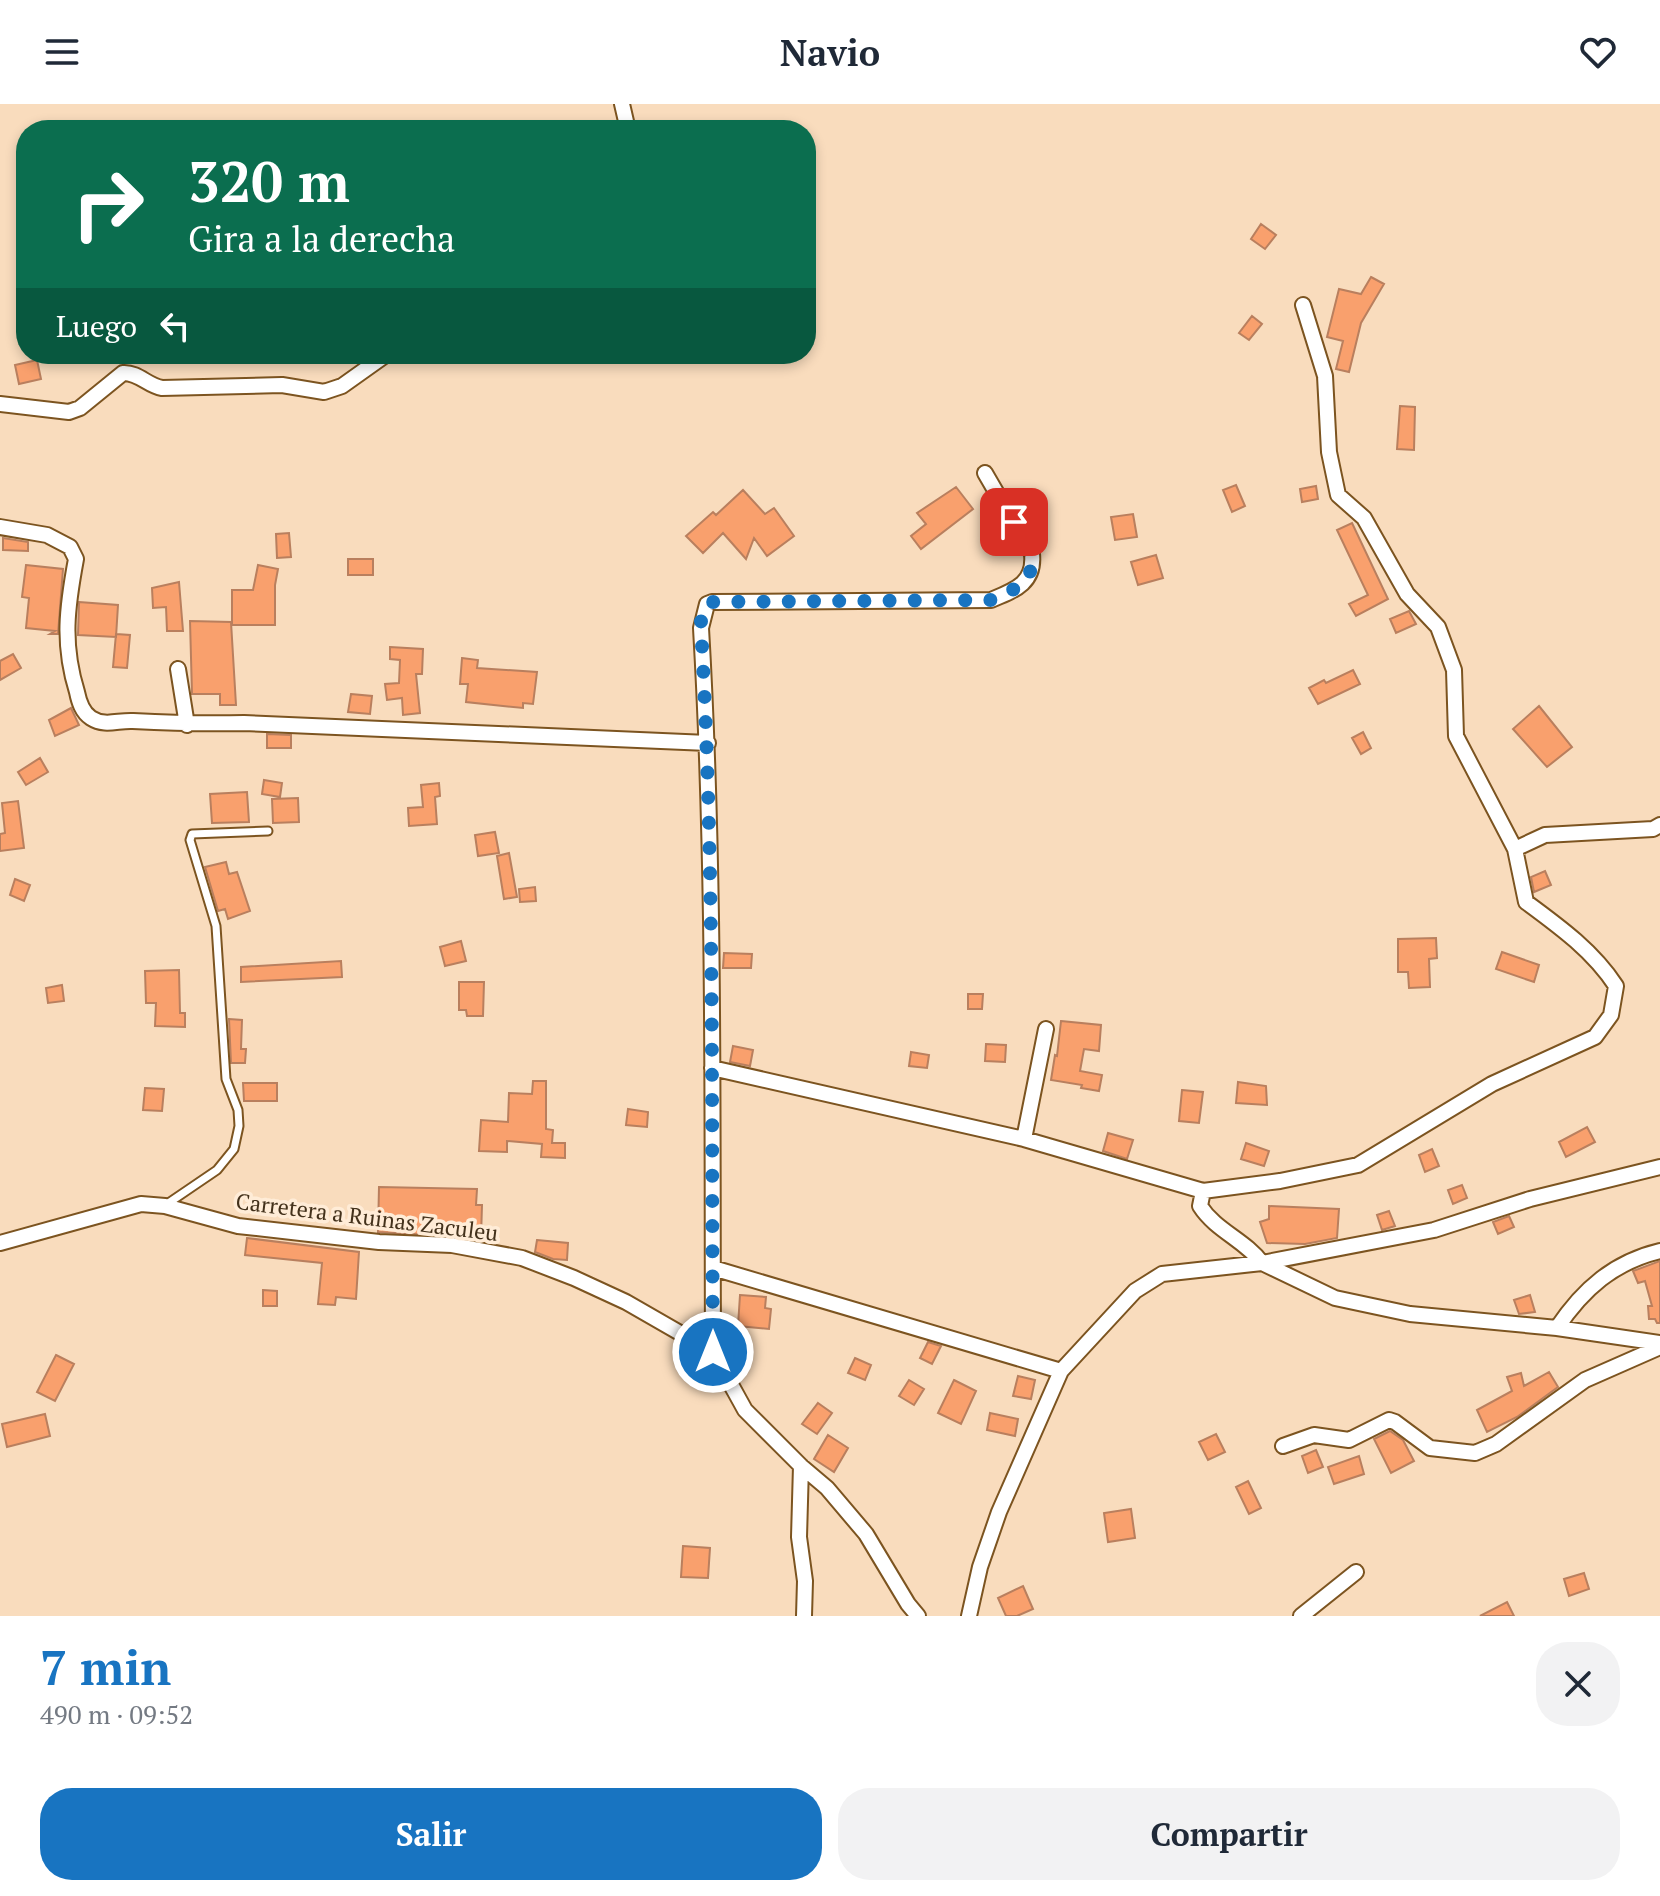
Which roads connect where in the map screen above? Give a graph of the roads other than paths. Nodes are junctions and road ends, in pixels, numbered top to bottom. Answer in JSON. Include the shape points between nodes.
{"nodes":[{"id":1,"x":1303,"y":305,"type":"dead end"},
{"id":2,"x":373,"y":364,"type":"edge"},
{"id":3,"x":0,"y":404,"type":"edge"},
{"id":4,"x":985,"y":473,"type":"dead end"},
{"id":5,"x":0,"y":527,"type":"edge"},
{"id":6,"x":178,"y":669,"type":"dead end"},
{"id":7,"x":187,"y":725,"type":"junction"},
{"id":8,"x":708,"y":743,"type":"junction"},
{"id":9,"x":1660,"y":825,"type":"edge"},
{"id":10,"x":268,"y":831,"type":"dead end"},
{"id":11,"x":1515,"y":849,"type":"junction"},
{"id":12,"x":1046,"y":1029,"type":"dead end"},
{"id":13,"x":712,"y":1068,"type":"junction"},
{"id":14,"x":1024,"y":1139,"type":"junction"},
{"id":15,"x":1660,"y":1167,"type":"edge"},
{"id":16,"x":1203,"y":1191,"type":"junction"},
{"id":17,"x":165,"y":1206,"type":"junction"},
{"id":18,"x":0,"y":1243,"type":"edge"},
{"id":19,"x":1660,"y":1251,"type":"edge"},
{"id":20,"x":1262,"y":1263,"type":"junction"},
{"id":21,"x":713,"y":1268,"type":"junction"},
{"id":22,"x":1557,"y":1328,"type":"junction"},
{"id":23,"x":1660,"y":1345,"type":"edge"},
{"id":24,"x":713,"y":1352,"type":"junction"},
{"id":25,"x":1061,"y":1371,"type":"junction"},
{"id":26,"x":1283,"y":1446,"type":"dead end"},
{"id":27,"x":801,"y":1466,"type":"junction"},
{"id":28,"x":1356,"y":1572,"type":"dead end"},
{"id":29,"x":804,"y":1616,"type":"edge"},
{"id":30,"x":918,"y":1616,"type":"edge"},
{"id":31,"x":969,"y":1616,"type":"edge"},
{"id":32,"x":1301,"y":1616,"type":"edge"}],
"edges":[{"from":1,"to":11,"type":"street","via":[[1325,376],[1329,452],[1338,495],[1364,518],[1407,594],[1438,627],[1454,670],[1456,736]]},
{"from":2,"to":3,"type":"street","via":[[324,392],[282,385],[162,388],[123,373],[69,412]]},
{"from":4,"to":8,"type":"street","via":[[1032,554],[1033,568],[1017,588],[991,600],[707,604],[701,628]]},
{"from":5,"to":7,"type":"street","via":[[47,535],[70,547],[76,559],[66,645],[81,707],[89,717],[112,724]]},
{"from":6,"to":7,"type":"street"},
{"from":7,"to":8,"type":"street"},
{"from":8,"to":13,"type":"street"},
{"from":9,"to":11,"type":"street","via":[[1545,835]]},
{"from":10,"to":17,"type":"lane","via":[[192,834],[190,840],[216,926],[226,1079],[239,1126],[234,1149],[217,1170]]},
{"from":11,"to":16,"type":"street","via":[[1526,902],[1603,965],[1616,986],[1611,1015],[1595,1037],[1492,1084],[1358,1165]]},
{"from":12,"to":14,"type":"street"},
{"from":13,"to":14,"type":"street"},
{"from":13,"to":21,"type":"street"},
{"from":14,"to":16,"type":"street"},
{"from":15,"to":20,"type":"street","via":[[1530,1199],[1434,1230]]},
{"from":16,"to":20,"type":"street","via":[[1200,1206],[1208,1218],[1251,1248]]},
{"from":17,"to":18,"type":"street","name":"Carretera a Ruinas Zaculeu","via":[[127,1207]]},
{"from":17,"to":24,"type":"street","name":"Carretera a Ruinas Zaculeu","via":[[238,1226],[452,1245],[522,1258],[626,1302]]},
{"from":19,"to":22,"type":"street","via":[[1633,1257],[1594,1284]]},
{"from":20,"to":22,"type":"street","via":[[1335,1298],[1410,1314]]},
{"from":20,"to":25,"type":"street","via":[[1162,1274],[1135,1291]]},
{"from":21,"to":24,"type":"street"},
{"from":21,"to":25,"type":"street"},
{"from":22,"to":23,"type":"street"},
{"from":23,"to":26,"type":"street","via":[[1585,1380],[1496,1444],[1475,1453],[1430,1448],[1389,1420],[1349,1440],[1314,1435]]},
{"from":24,"to":27,"type":"street","via":[[745,1410]]},
{"from":25,"to":31,"type":"street","via":[[999,1512]]},
{"from":27,"to":29,"type":"street"},
{"from":27,"to":30,"type":"street","via":[[866,1534]]},
{"from":28,"to":32,"type":"street"}]}
